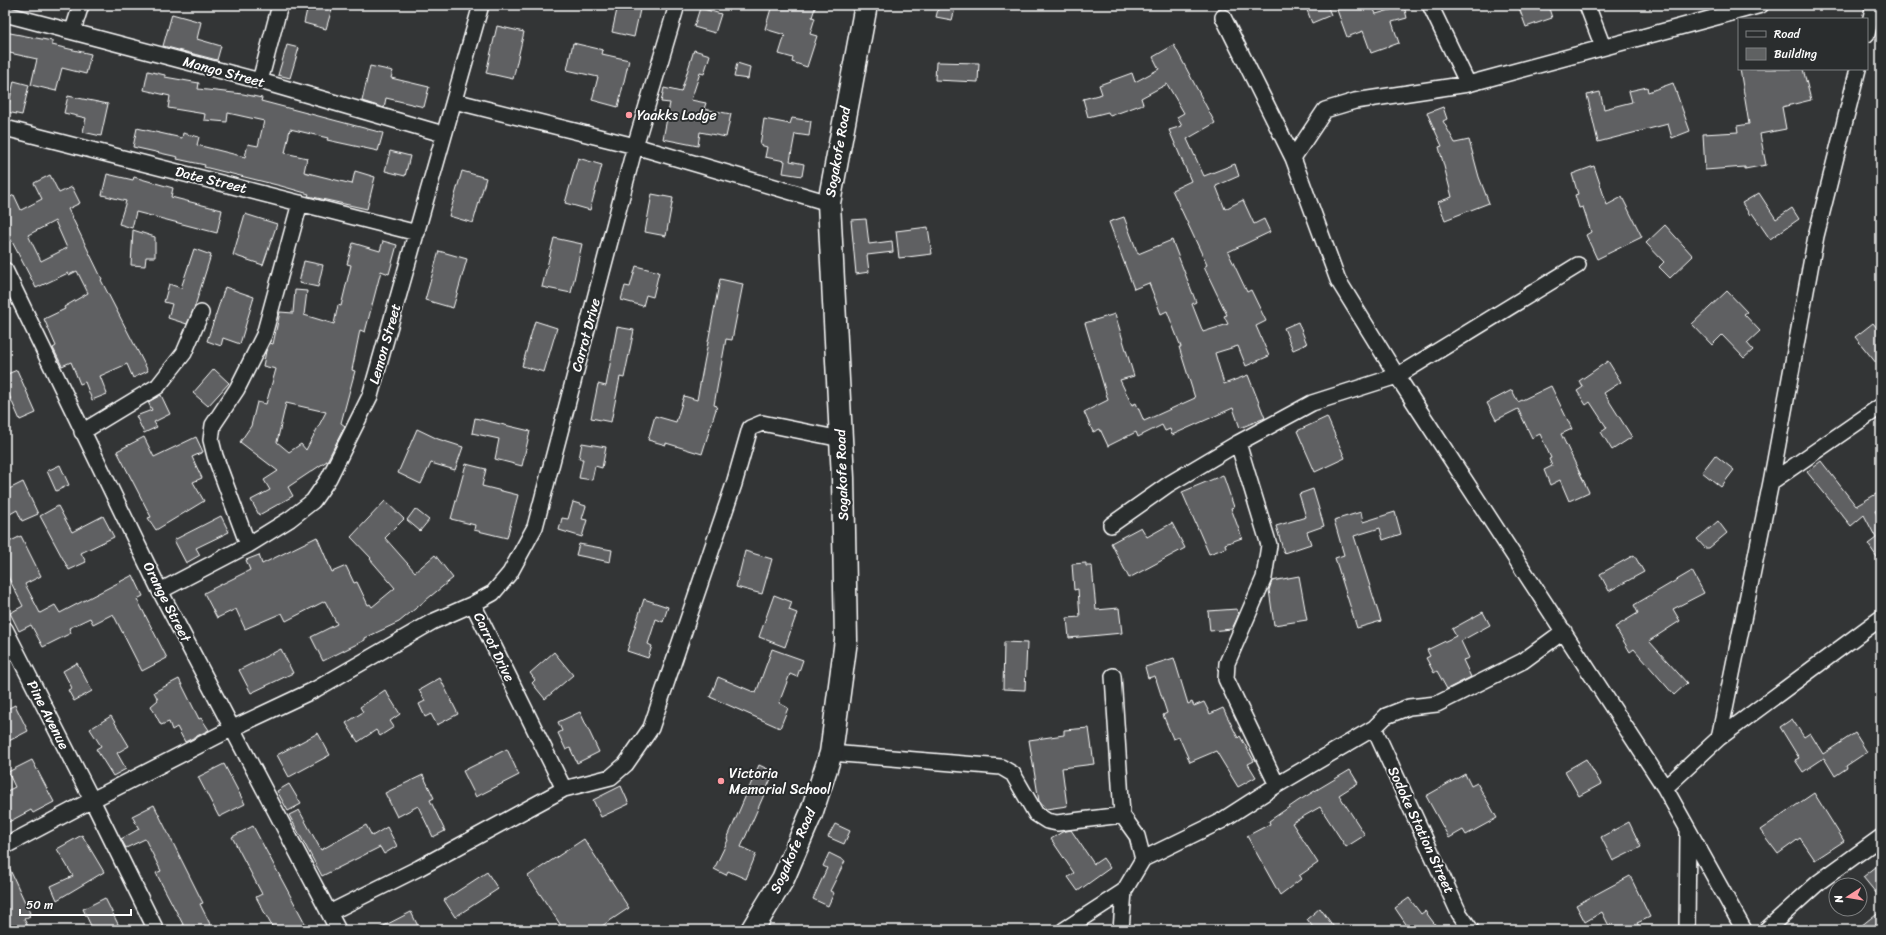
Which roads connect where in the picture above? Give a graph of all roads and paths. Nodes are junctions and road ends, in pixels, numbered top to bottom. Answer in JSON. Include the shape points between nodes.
{"nodes":[{"id":1,"x":80,"y":5,"type":"edge"},
{"id":2,"x":280,"y":5,"type":"edge"},
{"id":3,"x":480,"y":5,"type":"edge"},
{"id":4,"x":677,"y":5,"type":"edge"},
{"id":5,"x":866,"y":5,"type":"edge"},
{"id":6,"x":1430,"y":5,"type":"edge"},
{"id":7,"x":1587,"y":5,"type":"edge"},
{"id":8,"x":1762,"y":5,"type":"edge"},
{"id":9,"x":1874,"y":5,"type":"edge"},
{"id":10,"x":5,"y":14,"type":"edge"},
{"id":11,"x":1223,"y":17,"type":"dead end"},
{"id":12,"x":73,"y":30,"type":"junction"},
{"id":13,"x":1868,"y":30,"type":"edge"},
{"id":14,"x":1603,"y":47,"type":"junction"},
{"id":15,"x":1858,"y":70,"type":"edge"},
{"id":16,"x":260,"y":81,"type":"junction"},
{"id":17,"x":1468,"y":84,"type":"junction"},
{"id":18,"x":454,"y":101,"type":"junction"},
{"id":19,"x":5,"y":128,"type":"edge"},
{"id":20,"x":443,"y":134,"type":"junction"},
{"id":21,"x":635,"y":146,"type":"junction"},
{"id":22,"x":1293,"y":158,"type":"junction"},
{"id":23,"x":300,"y":203,"type":"junction"},
{"id":24,"x":829,"y":203,"type":"junction"},
{"id":25,"x":417,"y":233,"type":"junction"},
{"id":26,"x":1578,"y":265,"type":"dead end"},
{"id":27,"x":5,"y":270,"type":"edge"},
{"id":28,"x":201,"y":312,"type":"dead end"},
{"id":29,"x":1397,"y":376,"type":"junction"},
{"id":30,"x":1881,"y":406,"type":"edge"},
{"id":31,"x":82,"y":432,"type":"junction"},
{"id":32,"x":841,"y":439,"type":"junction"},
{"id":33,"x":1238,"y":443,"type":"junction"},
{"id":34,"x":1771,"y":482,"type":"junction"},
{"id":35,"x":1111,"y":524,"type":"dead end"},
{"id":36,"x":248,"y":545,"type":"junction"},
{"id":37,"x":160,"y":591,"type":"junction"},
{"id":38,"x":473,"y":604,"type":"junction"},
{"id":39,"x":1881,"y":618,"type":"edge"},
{"id":40,"x":5,"y":629,"type":"edge"},
{"id":41,"x":1564,"y":631,"type":"junction"},
{"id":42,"x":1113,"y":676,"type":"dead end"},
{"id":43,"x":1374,"y":728,"type":"junction"},
{"id":44,"x":231,"y":729,"type":"junction"},
{"id":45,"x":1719,"y":738,"type":"junction"},
{"id":46,"x":831,"y":753,"type":"junction"},
{"id":47,"x":1276,"y":785,"type":"junction"},
{"id":48,"x":1665,"y":788,"type":"junction"},
{"id":49,"x":564,"y":789,"type":"junction"},
{"id":50,"x":92,"y":800,"type":"junction"},
{"id":51,"x":1122,"y":815,"type":"junction"},
{"id":52,"x":1688,"y":831,"type":"junction"},
{"id":53,"x":1881,"y":837,"type":"edge"},
{"id":54,"x":5,"y":846,"type":"edge"},
{"id":55,"x":1143,"y":860,"type":"junction"},
{"id":56,"x":1124,"y":891,"type":"junction"},
{"id":57,"x":329,"y":913,"type":"junction"},
{"id":58,"x":156,"y":930,"type":"edge"},
{"id":59,"x":338,"y":930,"type":"edge"},
{"id":60,"x":752,"y":930,"type":"edge"},
{"id":61,"x":1064,"y":930,"type":"edge"},
{"id":62,"x":1121,"y":930,"type":"edge"},
{"id":63,"x":1471,"y":930,"type":"edge"},
{"id":64,"x":1687,"y":930,"type":"edge"},
{"id":65,"x":1744,"y":930,"type":"edge"},
{"id":66,"x":1766,"y":930,"type":"edge"}],
"edges":[{"from":1,"to":12,"type":"street"},
{"from":2,"to":16,"type":"street"},
{"from":3,"to":18,"type":"street","name":"Lemon Street"},
{"from":4,"to":21,"type":"street","name":"Carrot Drive"},
{"from":5,"to":24,"type":"main road","name":"Sogakofe Road"},
{"from":6,"to":17,"type":"street"},
{"from":7,"to":14,"type":"street"},
{"from":8,"to":14,"type":"street"},
{"from":9,"to":13,"type":"street"},
{"from":10,"to":12,"type":"street","name":"Mango Street"},
{"from":11,"to":22,"type":"street"},
{"from":12,"to":16,"type":"street","name":"Mango Street"},
{"from":14,"to":17,"type":"street"},
{"from":15,"to":34,"type":"street","via":[[1816,236]]},
{"from":16,"to":20,"type":"street","name":"Mango Street"},
{"from":17,"to":22,"type":"street","via":[[1355,101],[1325,110]]},
{"from":18,"to":20,"type":"street","name":"Lemon Street"},
{"from":18,"to":21,"type":"street"},
{"from":19,"to":23,"type":"street","name":"Date Street"},
{"from":20,"to":25,"type":"street","name":"Lemon Street"},
{"from":21,"to":24,"type":"street"},
{"from":21,"to":38,"type":"street","name":"Carrot Drive","via":[[535,527],[510,573],[492,594]]},
{"from":22,"to":29,"type":"street","via":[[1338,280]]},
{"from":23,"to":25,"type":"street","name":"Date Street"},
{"from":23,"to":36,"type":"street","via":[[264,335],[237,389],[213,425],[211,440],[215,456]]},
{"from":24,"to":32,"type":"main road","name":"Sogakofe Road"},
{"from":25,"to":36,"type":"street","name":"Lemon Street","via":[[370,396],[329,478],[313,501],[290,519]]},
{"from":26,"to":29,"type":"street"},
{"from":27,"to":31,"type":"street","name":"Orange Street"},
{"from":28,"to":31,"type":"street","via":[[184,353],[158,386]]},
{"from":29,"to":33,"type":"street","via":[[1312,403]]},
{"from":29,"to":41,"type":"street"},
{"from":30,"to":34,"type":"street"},
{"from":31,"to":37,"type":"street","name":"Orange Street"},
{"from":32,"to":46,"type":"main road","name":"Sogakofe Road","via":[[846,640]]},
{"from":32,"to":49,"type":"street","via":[[762,423],[750,428],[734,484],[651,728],[626,764],[611,777]]},
{"from":33,"to":35,"type":"street","via":[[1169,484]]},
{"from":33,"to":47,"type":"street","via":[[1269,545],[1264,578],[1227,663],[1226,679]]},
{"from":34,"to":45,"type":"street"},
{"from":36,"to":37,"type":"street","name":"Lemon Street"},
{"from":37,"to":44,"type":"street","name":"Orange Street"},
{"from":38,"to":44,"type":"street","via":[[432,622],[316,689]]},
{"from":38,"to":49,"type":"street","name":"Carrot Drive"},
{"from":39,"to":45,"type":"street"},
{"from":40,"to":50,"type":"street","name":"Pine Avenue"},
{"from":41,"to":43,"type":"street","via":[[1523,661],[1437,704],[1409,707],[1386,716]]},
{"from":41,"to":48,"type":"street"},
{"from":42,"to":51,"type":"street"},
{"from":43,"to":47,"type":"street"},
{"from":43,"to":63,"type":"street","name":"Sodoke Station Street","via":[[1459,913]]},
{"from":44,"to":50,"type":"street"},
{"from":44,"to":57,"type":"street","name":"Orange Street"},
{"from":45,"to":48,"type":"street"},
{"from":46,"to":51,"type":"street","via":[[1001,767],[1012,774],[1036,814],[1047,821],[1057,823]]},
{"from":46,"to":60,"type":"main road","name":"Sogakofe Road","via":[[811,814],[783,879]]},
{"from":47,"to":55,"type":"street","via":[[1221,821]]},
{"from":48,"to":52,"type":"street"},
{"from":49,"to":57,"type":"street","via":[[419,868]]},
{"from":50,"to":54,"type":"street"},
{"from":50,"to":58,"type":"street","name":"Pine Avenue"},
{"from":51,"to":55,"type":"street","via":[[1137,836]]},
{"from":52,"to":64,"type":"street"},
{"from":52,"to":65,"type":"street"},
{"from":53,"to":66,"type":"street","via":[[1819,882]]},
{"from":55,"to":56,"type":"street"},
{"from":56,"to":61,"type":"street"},
{"from":56,"to":62,"type":"street"},
{"from":57,"to":59,"type":"street","name":"Orange Street"}]}
